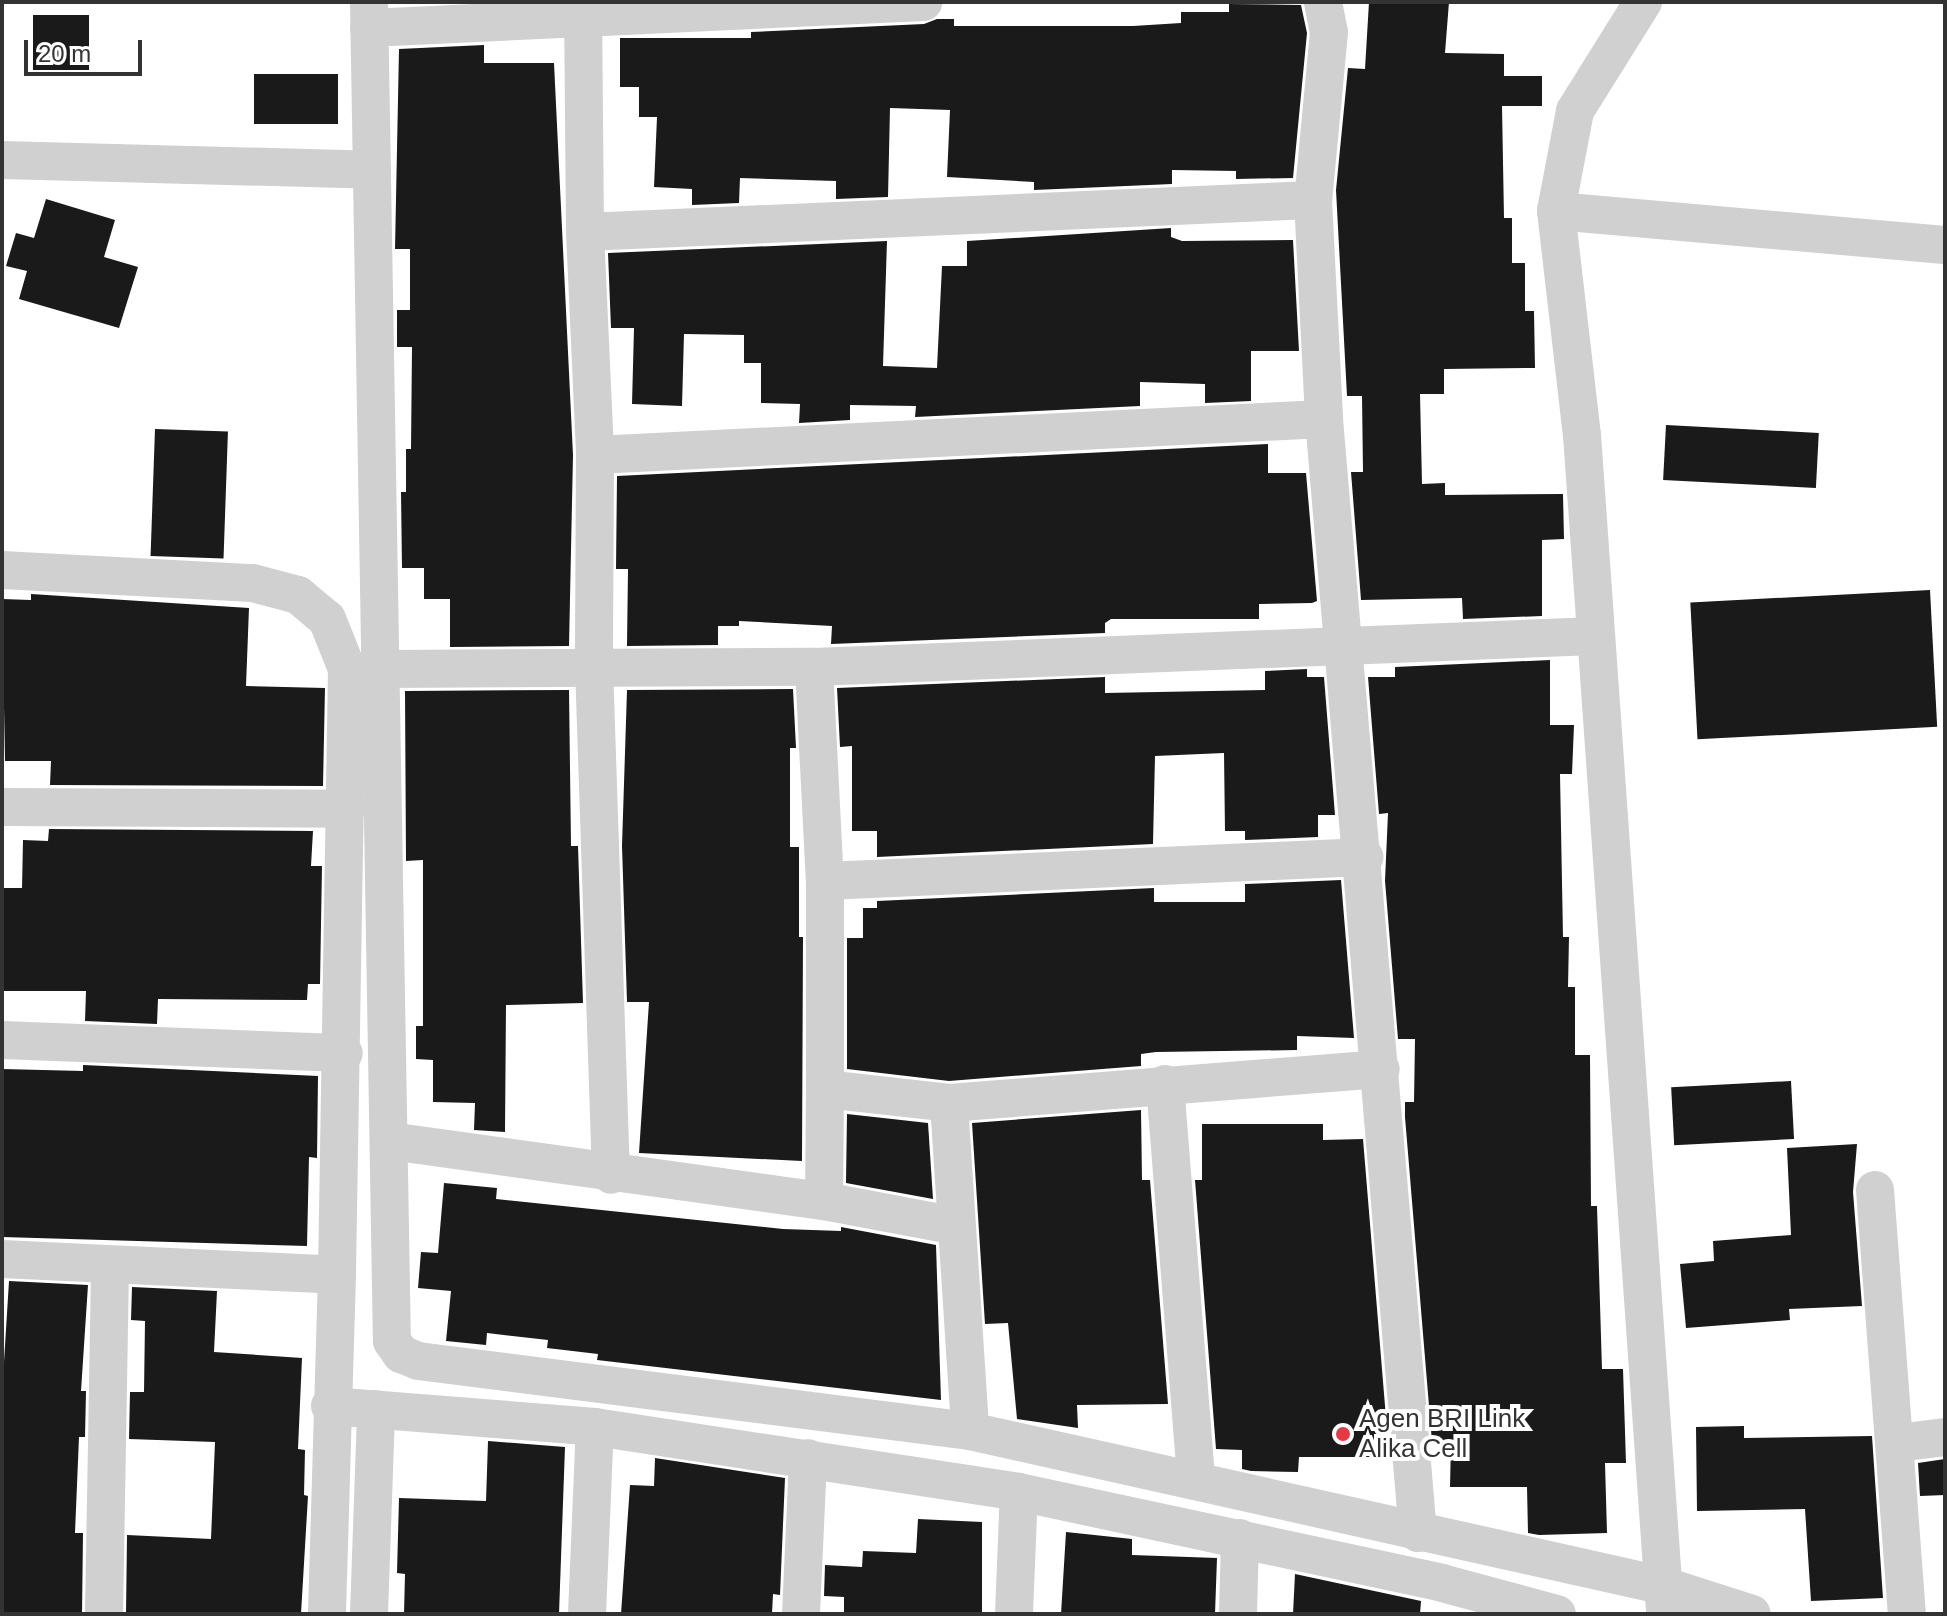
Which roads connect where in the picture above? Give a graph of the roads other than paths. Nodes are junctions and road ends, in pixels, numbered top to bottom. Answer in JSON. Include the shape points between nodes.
{"nodes":[{"id":1,"x":923,"y":2,"type":"edge"},
{"id":2,"x":1323,"y":2,"type":"edge"},
{"id":3,"x":1643,"y":2,"type":"edge"},
{"id":4,"x":583,"y":8,"type":"edge"},
{"id":5,"x":369,"y":15,"type":"edge"},
{"id":6,"x":2,"y":160,"type":"edge"},
{"id":7,"x":372,"y":170,"type":"junction"},
{"id":8,"x":1313,"y":200,"type":"junction"},
{"id":9,"x":1556,"y":211,"type":"junction"},
{"id":10,"x":585,"y":232,"type":"junction"},
{"id":11,"x":1945,"y":245,"type":"edge"},
{"id":12,"x":1324,"y":419,"type":"junction"},
{"id":13,"x":595,"y":455,"type":"junction"},
{"id":14,"x":2,"y":570,"type":"edge"},
{"id":15,"x":1595,"y":636,"type":"junction"},
{"id":16,"x":1343,"y":646,"type":"junction"},
{"id":17,"x":594,"y":666,"type":"junction"},
{"id":18,"x":814,"y":667,"type":"junction"},
{"id":19,"x":383,"y":669,"type":"junction"},
{"id":20,"x":2,"y":807,"type":"edge"},
{"id":21,"x":346,"y":809,"type":"junction"},
{"id":22,"x":1364,"y":857,"type":"junction"},
{"id":23,"x":825,"y":881,"type":"junction"},
{"id":24,"x":2,"y":1040,"type":"edge"},
{"id":25,"x":344,"y":1053,"type":"junction"},
{"id":26,"x":1381,"y":1069,"type":"junction"},
{"id":27,"x":1165,"y":1084,"type":"junction"},
{"id":28,"x":825,"y":1089,"type":"junction"},
{"id":29,"x":949,"y":1103,"type":"junction"},
{"id":30,"x":390,"y":1141,"type":"junction"},
{"id":31,"x":611,"y":1175,"type":"junction"},
{"id":32,"x":1875,"y":1190,"type":"dead end"},
{"id":33,"x":824,"y":1201,"type":"junction"},
{"id":34,"x":956,"y":1226,"type":"junction"},
{"id":35,"x":2,"y":1259,"type":"edge"},
{"id":36,"x":110,"y":1267,"type":"junction"},
{"id":37,"x":337,"y":1275,"type":"junction"},
{"id":38,"x":330,"y":1406,"type":"junction"},
{"id":39,"x":376,"y":1409,"type":"junction"},
{"id":40,"x":595,"y":1427,"type":"junction"},
{"id":41,"x":970,"y":1431,"type":"junction"},
{"id":42,"x":1945,"y":1437,"type":"edge"},
{"id":43,"x":1897,"y":1443,"type":"junction"},
{"id":44,"x":808,"y":1458,"type":"junction"},
{"id":45,"x":1196,"y":1479,"type":"junction"},
{"id":46,"x":1019,"y":1492,"type":"junction"},
{"id":47,"x":1418,"y":1533,"type":"junction"},
{"id":48,"x":1240,"y":1538,"type":"junction"},
{"id":49,"x":1442,"y":1598,"type":"edge"},
{"id":50,"x":1665,"y":1600,"type":"edge"},
{"id":51,"x":104,"y":1614,"type":"edge"},
{"id":52,"x":327,"y":1614,"type":"edge"},
{"id":53,"x":369,"y":1614,"type":"edge"},
{"id":54,"x":587,"y":1614,"type":"edge"},
{"id":55,"x":801,"y":1614,"type":"edge"},
{"id":56,"x":1014,"y":1614,"type":"edge"},
{"id":57,"x":1238,"y":1614,"type":"edge"},
{"id":58,"x":1557,"y":1614,"type":"edge"},
{"id":59,"x":1752,"y":1614,"type":"edge"},
{"id":60,"x":1907,"y":1614,"type":"edge"}],
"edges":[{"from":1,"to":4,"type":"street"},
{"from":2,"to":8,"type":"street","via":[[1329,32]]},
{"from":3,"to":9,"type":"street","via":[[1575,111]]},
{"from":4,"to":5,"type":"street"},
{"from":4,"to":10,"type":"street"},
{"from":5,"to":7,"type":"street"},
{"from":6,"to":7,"type":"street"},
{"from":7,"to":19,"type":"street"},
{"from":8,"to":10,"type":"street"},
{"from":8,"to":12,"type":"street"},
{"from":9,"to":11,"type":"street"},
{"from":9,"to":15,"type":"street","via":[[1582,435]]},
{"from":10,"to":13,"type":"street"},
{"from":12,"to":13,"type":"street"},
{"from":12,"to":16,"type":"street"},
{"from":13,"to":17,"type":"street"},
{"from":14,"to":21,"type":"street","via":[[253,583],[298,595],[327,619],[347,669]]},
{"from":15,"to":16,"type":"street"},
{"from":15,"to":50,"type":"street"},
{"from":16,"to":18,"type":"street"},
{"from":16,"to":22,"type":"street"},
{"from":17,"to":18,"type":"street"},
{"from":17,"to":19,"type":"street"},
{"from":17,"to":31,"type":"street"},
{"from":18,"to":23,"type":"street"},
{"from":19,"to":30,"type":"street"},
{"from":20,"to":21,"type":"street"},
{"from":21,"to":25,"type":"street"},
{"from":22,"to":23,"type":"street"},
{"from":22,"to":26,"type":"street"},
{"from":23,"to":28,"type":"street"},
{"from":24,"to":25,"type":"street"},
{"from":25,"to":37,"type":"street"},
{"from":26,"to":27,"type":"street"},
{"from":26,"to":47,"type":"street"},
{"from":27,"to":29,"type":"street"},
{"from":27,"to":45,"type":"street"},
{"from":28,"to":29,"type":"street"},
{"from":28,"to":33,"type":"street"},
{"from":29,"to":34,"type":"street"},
{"from":30,"to":31,"type":"street"},
{"from":30,"to":41,"type":"street","via":[[392,1341],[401,1354],[418,1361]]},
{"from":31,"to":33,"type":"street"},
{"from":32,"to":43,"type":"street"},
{"from":33,"to":34,"type":"street"},
{"from":34,"to":41,"type":"street"},
{"from":35,"to":36,"type":"street"},
{"from":36,"to":37,"type":"street"},
{"from":36,"to":51,"type":"street"},
{"from":37,"to":38,"type":"street"},
{"from":38,"to":39,"type":"street"},
{"from":38,"to":52,"type":"street"},
{"from":39,"to":40,"type":"street"},
{"from":39,"to":53,"type":"street"},
{"from":40,"to":44,"type":"street"},
{"from":40,"to":54,"type":"street"},
{"from":41,"to":45,"type":"street"},
{"from":42,"to":43,"type":"street"},
{"from":43,"to":60,"type":"street"},
{"from":44,"to":46,"type":"street"},
{"from":44,"to":55,"type":"street"},
{"from":45,"to":47,"type":"street"},
{"from":46,"to":48,"type":"street"},
{"from":46,"to":56,"type":"street"},
{"from":47,"to":50,"type":"street"},
{"from":48,"to":49,"type":"street"},
{"from":48,"to":57,"type":"street"},
{"from":49,"to":58,"type":"street"},
{"from":50,"to":59,"type":"street"}]}
